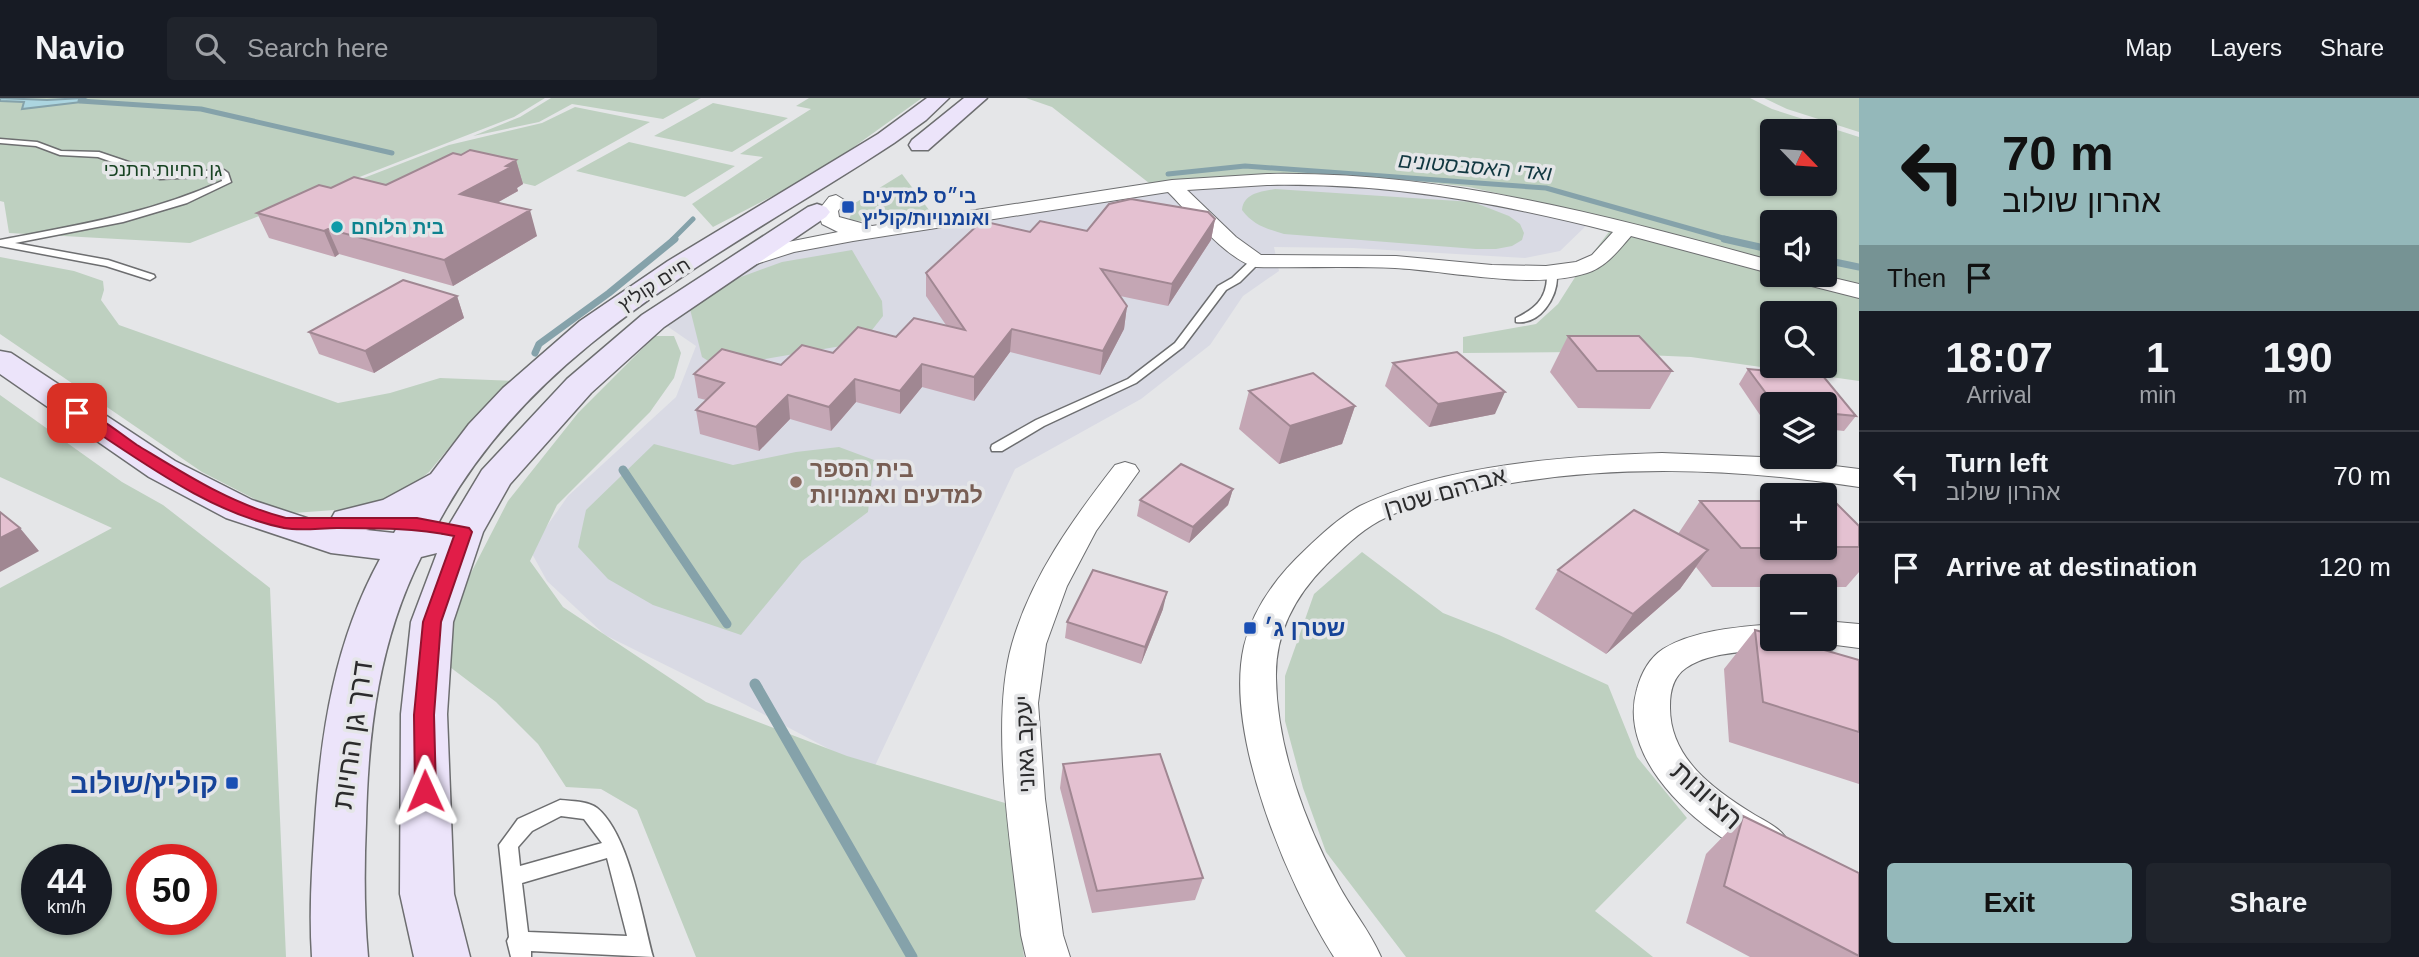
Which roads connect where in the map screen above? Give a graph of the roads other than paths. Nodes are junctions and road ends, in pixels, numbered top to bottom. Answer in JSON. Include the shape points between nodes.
{"nodes":[{"id":1,"x":939,"y":98,"type":"edge"},
{"id":2,"x":977,"y":98,"type":"edge"},
{"id":3,"x":0,"y":141,"type":"edge"},
{"id":4,"x":901,"y":158,"type":"dead end"},
{"id":5,"x":1172,"y":186,"type":"junction"},
{"id":6,"x":845,"y":195,"type":"joint"},
{"id":7,"x":1628,"y":228,"type":"junction"},
{"id":8,"x":895,"y":229,"type":"junction"},
{"id":9,"x":0,"y":243,"type":"edge"},
{"id":10,"x":1256,"y":261,"type":"junction"},
{"id":11,"x":739,"y":264,"type":"junction"},
{"id":12,"x":1760,"y":264,"type":"edge"},
{"id":13,"x":1546,"y":272,"type":"junction"},
{"id":14,"x":150,"y":277,"type":"dead end"},
{"id":15,"x":1837,"y":285,"type":"edge"},
{"id":16,"x":1859,"y":291,"type":"edge"},
{"id":17,"x":1520,"y":320,"type":"dead end"},
{"id":18,"x":0,"y":360,"type":"edge"},
{"id":19,"x":997,"y":448,"type":"dead end"},
{"id":20,"x":1125,"y":471,"type":"dead end"},
{"id":21,"x":449,"y":472,"type":"junction"},
{"id":22,"x":1859,"y":478,"type":"edge"},
{"id":23,"x":340,"y":531,"type":"junction"},
{"id":24,"x":464,"y":532,"type":"junction"},
{"id":25,"x":411,"y":535,"type":"junction"},
{"id":26,"x":382,"y":597,"type":"junction"},
{"id":27,"x":1837,"y":634,"type":"edge"},
{"id":28,"x":1859,"y":636,"type":"edge"},
{"id":29,"x":1760,"y":638,"type":"edge"},
{"id":30,"x":614,"y":848,"type":"junction"},
{"id":31,"x":1801,"y":864,"type":"edge"},
{"id":32,"x":511,"y":877,"type":"junction"},
{"id":33,"x":519,"y":949,"type":"edge"},
{"id":34,"x":642,"y":952,"type":"edge"},
{"id":35,"x":340,"y":957,"type":"edge"},
{"id":36,"x":442,"y":957,"type":"edge"},
{"id":37,"x":1048,"y":957,"type":"edge"},
{"id":38,"x":1359,"y":957,"type":"edge"}],
"edges":[{"from":1,"to":21,"type":"main road","name":"חיים קוליץ","via":[[882,141],[602,318],[521,387]]},
{"from":2,"to":4,"type":"main road"},
{"from":3,"to":9,"type":"lane","via":[[99,155],[160,176],[223,173],[227,182],[184,201],[120,220]]},
{"from":5,"to":7,"type":"street","via":[[1295,179],[1388,183],[1472,194]]},
{"from":5,"to":8,"type":"street"},
{"from":5,"to":10,"type":"street"},
{"from":6,"to":8,"type":"street","via":[[828,211],[833,224]]},
{"from":6,"to":11,"type":"main road","name":"חיים קוליץ"},
{"from":7,"to":12,"type":"street"},
{"from":7,"to":13,"type":"street","via":[[1599,259],[1581,268]]},
{"from":8,"to":11,"type":"street","via":[[790,247]]},
{"from":9,"to":14,"type":"lane","via":[[108,263]]},
{"from":10,"to":13,"type":"street","via":[[1396,262]]},
{"from":10,"to":19,"type":"lane","via":[[1222,288],[1179,345],[1132,382],[1040,423]]},
{"from":11,"to":24,"type":"main road","name":"חיים קוליץ","via":[[653,321],[579,386],[495,478]]},
{"from":13,"to":17,"type":"lane","via":[[1552,277],[1553,291],[1546,304]]},
{"from":15,"to":16,"type":"street"},
{"from":18,"to":23,"type":"main road","via":[[192,486],[308,534]]},
{"from":20,"to":37,"type":"street","name":"יעקב גאוני","via":[[1083,527],[1051,586],[1029,644],[1020,703],[1026,799]]},
{"from":21,"to":23,"type":"main road","via":[[433,489],[408,504]]},
{"from":21,"to":25,"type":"main road","name":"חיים קוליץ"},
{"from":22,"to":38,"type":"street","name":"אברהם שטרן","via":[[1762,465],[1702,463],[1549,468],[1402,500],[1368,514],[1326,547],[1276,604],[1259,659],[1259,712],[1272,770],[1297,842],[1331,916]]},
{"from":23,"to":25,"type":"main road"},
{"from":23,"to":26,"type":"main road","via":[[348,547],[370,562],[382,578]]},
{"from":24,"to":25,"type":"main road"},
{"from":24,"to":36,"type":"main road","via":[[432,622],[424,715],[427,894]]},
{"from":25,"to":26,"type":"main road","name":"דרך גן החיות"},
{"from":26,"to":35,"type":"main road","name":"דרך גן החיות","via":[[355,681],[343,762],[336,917]]},
{"from":27,"to":28,"type":"street"},
{"from":29,"to":31,"type":"street","name":"הציונות","via":[[1674,659],[1660,673],[1651,713],[1668,763],[1689,787],[1723,816]]},
{"from":30,"to":32,"type":"lane"},
{"from":30,"to":32,"type":"lane","via":[[589,812],[560,808],[525,825],[508,845]]},
{"from":30,"to":34,"type":"lane"},
{"from":32,"to":33,"type":"lane"},
{"from":33,"to":34,"type":"lane"}]}
